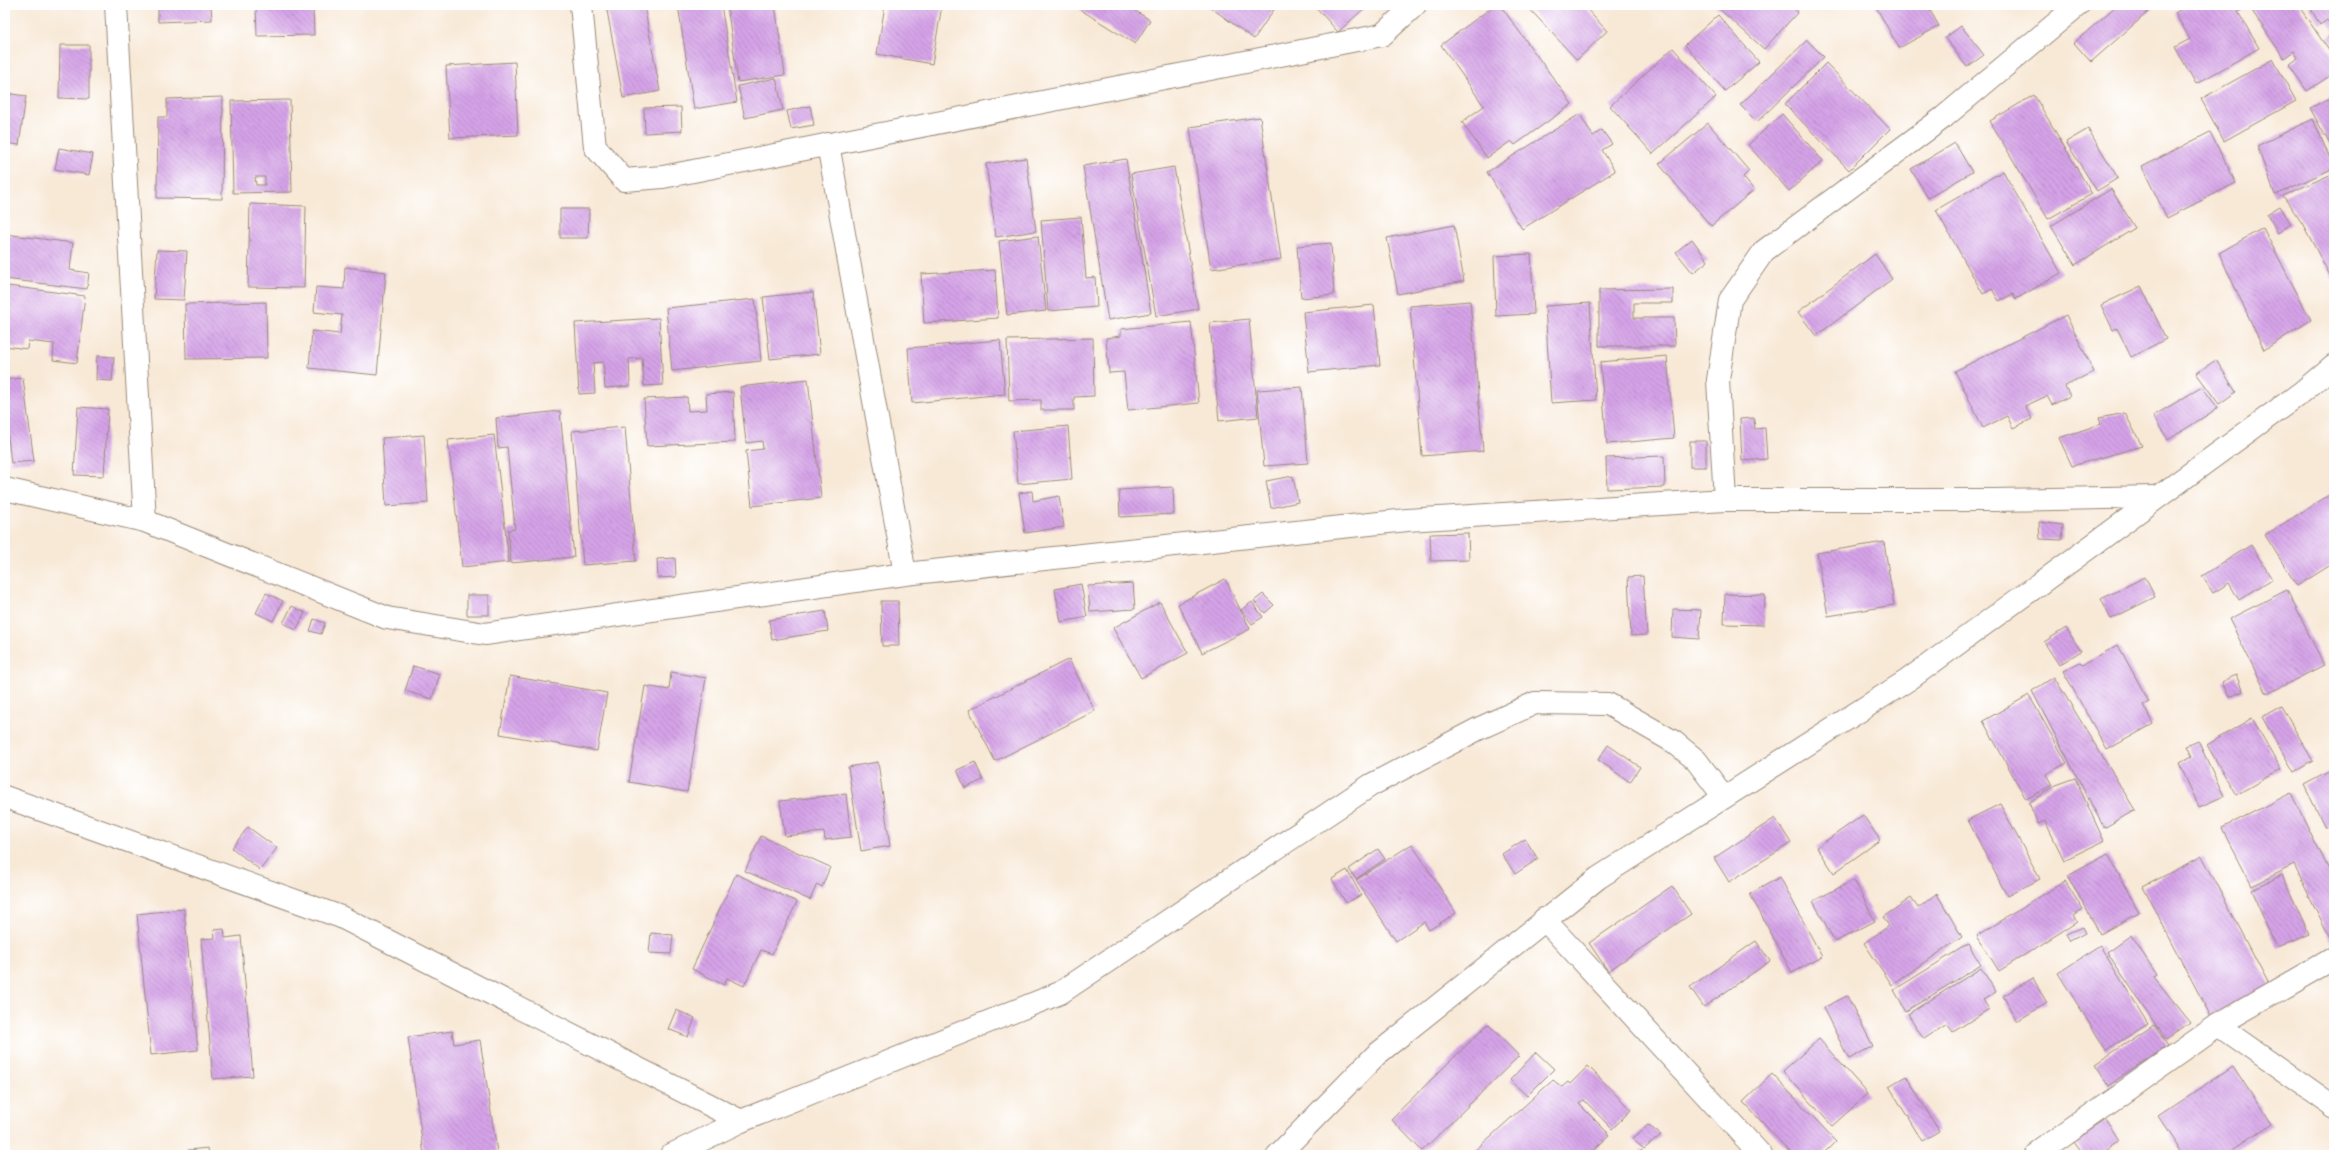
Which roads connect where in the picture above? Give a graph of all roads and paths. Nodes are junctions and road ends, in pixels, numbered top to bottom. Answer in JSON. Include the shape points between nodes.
{"nodes":[{"id":1,"x":116,"y":5,"type":"edge"},
{"id":2,"x":581,"y":5,"type":"edge"},
{"id":3,"x":1415,"y":5,"type":"edge"},
{"id":4,"x":2078,"y":5,"type":"edge"},
{"id":5,"x":828,"y":144,"type":"junction"},
{"id":6,"x":2334,"y":365,"type":"edge"},
{"id":7,"x":5,"y":489,"type":"edge"},
{"id":8,"x":2157,"y":497,"type":"junction"},
{"id":9,"x":1725,"y":500,"type":"junction"},
{"id":10,"x":145,"y":521,"type":"junction"},
{"id":11,"x":905,"y":574,"type":"junction"},
{"id":12,"x":5,"y":797,"type":"edge"},
{"id":13,"x":1724,"y":797,"type":"junction"},
{"id":14,"x":1544,"y":919,"type":"junction"},
{"id":15,"x":2334,"y":958,"type":"edge"},
{"id":16,"x":2218,"y":1025,"type":"junction"},
{"id":17,"x":2334,"y":1107,"type":"edge"},
{"id":18,"x":741,"y":1121,"type":"junction"},
{"id":19,"x":671,"y":1155,"type":"edge"},
{"id":20,"x":1278,"y":1155,"type":"edge"},
{"id":21,"x":1761,"y":1155,"type":"edge"},
{"id":22,"x":2035,"y":1155,"type":"edge"}],
"edges":[{"from":1,"to":10,"type":"street"},
{"from":2,"to":5,"type":"street","via":[[595,146],[624,180],[663,177]]},
{"from":3,"to":5,"type":"street","via":[[1382,35]]},
{"from":4,"to":9,"type":"street","via":[[1944,117],[1764,250],[1730,300],[1718,380]]},
{"from":5,"to":11,"type":"street"},
{"from":6,"to":8,"type":"street","via":[[2302,392]]},
{"from":7,"to":10,"type":"street"},
{"from":8,"to":9,"type":"street"},
{"from":8,"to":13,"type":"street","via":[[1908,680]]},
{"from":9,"to":11,"type":"street","via":[[1407,520]]},
{"from":10,"to":11,"type":"street","via":[[387,618],[485,634]]},
{"from":12,"to":18,"type":"street","via":[[341,917]]},
{"from":13,"to":14,"type":"street","via":[[1598,878]]},
{"from":13,"to":18,"type":"street","via":[[1696,760],[1674,742],[1608,704],[1535,703],[1478,729],[1371,785],[1060,993]]},
{"from":14,"to":20,"type":"street","via":[[1376,1055]]},
{"from":14,"to":21,"type":"street"},
{"from":15,"to":16,"type":"street"},
{"from":16,"to":17,"type":"street"},
{"from":16,"to":22,"type":"street"},
{"from":18,"to":19,"type":"street"}]}
